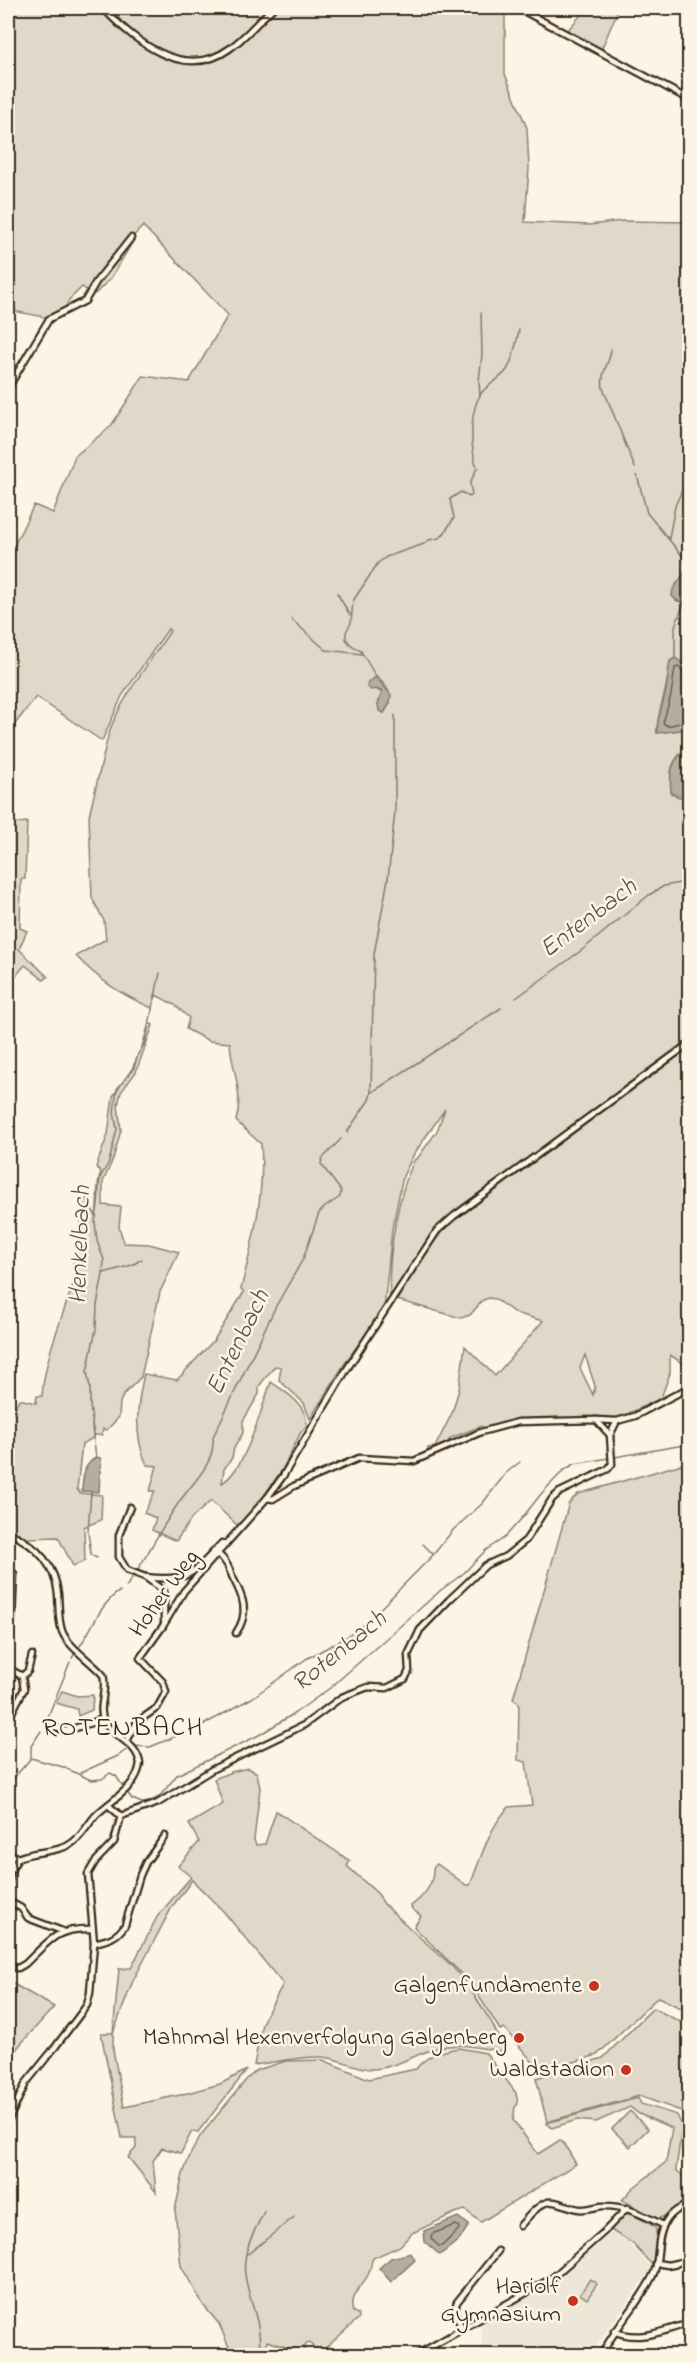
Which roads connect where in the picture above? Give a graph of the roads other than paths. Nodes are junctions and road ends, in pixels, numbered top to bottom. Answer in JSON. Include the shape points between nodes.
{"nodes":[{"id":1,"x":102,"y":8,"type":"edge"},
{"id":2,"x":273,"y":8,"type":"edge"},
{"id":3,"x":518,"y":8,"type":"edge"},
{"id":4,"x":690,"y":100,"type":"edge"},
{"id":5,"x":131,"y":238,"type":"dead end"},
{"id":6,"x":8,"y":388,"type":"edge"},
{"id":7,"x":690,"y":1043,"type":"edge"},
{"id":8,"x":690,"y":1387,"type":"edge"},
{"id":9,"x":596,"y":1420,"type":"junction"},
{"id":10,"x":617,"y":1421,"type":"junction"},
{"id":11,"x":610,"y":1435,"type":"junction"},
{"id":12,"x":267,"y":1498,"type":"junction"},
{"id":13,"x":130,"y":1507,"type":"dead end"},
{"id":14,"x":8,"y":1532,"type":"edge"},
{"id":15,"x":227,"y":1541,"type":"junction"},
{"id":16,"x":217,"y":1553,"type":"junction"},
{"id":17,"x":8,"y":1568,"type":"edge"},
{"id":18,"x":145,"y":1577,"type":"junction"},
{"id":19,"x":164,"y":1579,"type":"junction"},
{"id":20,"x":164,"y":1591,"type":"junction"},
{"id":21,"x":163,"y":1626,"type":"junction"},
{"id":22,"x":8,"y":1627,"type":"edge"},
{"id":23,"x":236,"y":1633,"type":"dead end"},
{"id":24,"x":32,"y":1655,"type":"dead end"},
{"id":25,"x":8,"y":1672,"type":"edge"},
{"id":26,"x":22,"y":1676,"type":"junction"},
{"id":27,"x":103,"y":1719,"type":"junction"},
{"id":28,"x":8,"y":1720,"type":"edge"},
{"id":29,"x":49,"y":1726,"type":"dead end"},
{"id":30,"x":131,"y":1744,"type":"junction"},
{"id":31,"x":108,"y":1805,"type":"junction"},
{"id":32,"x":121,"y":1816,"type":"junction"},
{"id":33,"x":165,"y":1836,"type":"dead end"},
{"id":34,"x":8,"y":1852,"type":"edge"},
{"id":35,"x":18,"y":1858,"type":"junction"},
{"id":36,"x":8,"y":1887,"type":"edge"},
{"id":37,"x":8,"y":1901,"type":"edge"},
{"id":38,"x":92,"y":1929,"type":"junction"},
{"id":39,"x":62,"y":1931,"type":"junction"},
{"id":40,"x":94,"y":1943,"type":"junction"},
{"id":41,"x":8,"y":1966,"type":"edge"},
{"id":42,"x":8,"y":2121,"type":"edge"},
{"id":43,"x":690,"y":2203,"type":"edge"},
{"id":44,"x":627,"y":2208,"type":"junction"},
{"id":45,"x":663,"y":2225,"type":"junction"},
{"id":46,"x":520,"y":2226,"type":"dead end"},
{"id":47,"x":498,"y":2251,"type":"dead end"},
{"id":48,"x":690,"y":2260,"type":"edge"},
{"id":49,"x":656,"y":2263,"type":"junction"},
{"id":50,"x":690,"y":2323,"type":"edge"},
{"id":51,"x":462,"y":2328,"type":"junction"},
{"id":52,"x":615,"y":2331,"type":"junction"},
{"id":53,"x":415,"y":2355,"type":"edge"},
{"id":54,"x":601,"y":2355,"type":"edge"}],
"edges":[{"from":1,"to":2,"type":"street","via":[[126,32],[162,55],[192,62],[227,50]]},
{"from":3,"to":4,"type":"street"},
{"from":5,"to":6,"type":"street","via":[[85,301],[49,319]]},
{"from":7,"to":12,"type":"street","name":"Hoher Weg","via":[[437,1231]]},
{"from":8,"to":10,"type":"street","via":[[635,1416]]},
{"from":9,"to":10,"type":"street"},
{"from":9,"to":11,"type":"street"},
{"from":9,"to":12,"type":"street","via":[[518,1422],[481,1432],[414,1461],[359,1458],[273,1499]]},
{"from":10,"to":11,"type":"street"},
{"from":11,"to":32,"type":"street","via":[[613,1458],[608,1469],[560,1492],[526,1540],[486,1565],[420,1630],[408,1655],[405,1679],[387,1688],[368,1687],[342,1697],[304,1725],[213,1769],[158,1803]]},
{"from":12,"to":15,"type":"street","name":"Hoher Weg"},
{"from":13,"to":18,"type":"street","via":[[117,1541],[119,1557],[127,1570]]},
{"from":14,"to":27,"type":"street","via":[[37,1549],[48,1564],[57,1590],[62,1633],[103,1675]]},
{"from":15,"to":16,"type":"street","name":"Hoher Weg"},
{"from":15,"to":19,"type":"street","via":[[187,1575],[176,1580]]},
{"from":16,"to":21,"type":"street","name":"Hoher Weg","via":[[184,1591]]},
{"from":16,"to":23,"type":"street","via":[[224,1559],[245,1606],[242,1625]]},
{"from":17,"to":22,"type":"street","via":[[14,1574],[12,1619]]},
{"from":18,"to":19,"type":"street"},
{"from":18,"to":20,"type":"street"},
{"from":19,"to":20,"type":"street"},
{"from":20,"to":21,"type":"street"},
{"from":21,"to":30,"type":"street","name":"Hoher Weg","via":[[140,1658],[163,1682],[165,1696],[158,1708],[137,1722]]},
{"from":24,"to":26,"type":"street","via":[[28,1671]]},
{"from":25,"to":26,"type":"street"},
{"from":26,"to":28,"type":"street","via":[[24,1689]]},
{"from":27,"to":29,"type":"street","via":[[66,1731]]},
{"from":27,"to":30,"type":"street"},
{"from":30,"to":31,"type":"street","via":[[140,1768]]},
{"from":31,"to":32,"type":"street"},
{"from":31,"to":35,"type":"street","via":[[67,1846]]},
{"from":32,"to":38,"type":"street","via":[[114,1842],[88,1874]]},
{"from":33,"to":40,"type":"street","via":[[140,1875],[121,1932]]},
{"from":34,"to":35,"type":"street"},
{"from":35,"to":36,"type":"street"},
{"from":37,"to":39,"type":"street","via":[[21,1908],[28,1918]]},
{"from":38,"to":39,"type":"street"},
{"from":38,"to":40,"type":"street"},
{"from":39,"to":41,"type":"street","via":[[25,1965]]},
{"from":40,"to":42,"type":"street","via":[[87,2005],[26,2083]]},
{"from":43,"to":45,"type":"street","via":[[674,2212]]},
{"from":44,"to":45,"type":"street"},
{"from":44,"to":46,"type":"street","via":[[599,2206],[581,2210],[546,2202]]},
{"from":44,"to":51,"type":"street","via":[[552,2278]]},
{"from":45,"to":49,"type":"street"},
{"from":47,"to":51,"type":"street","via":[[457,2302],[454,2311]]},
{"from":48,"to":49,"type":"street","via":[[668,2265]]},
{"from":49,"to":52,"type":"street","via":[[644,2291]]},
{"from":50,"to":52,"type":"street","via":[[636,2337]]},
{"from":51,"to":53,"type":"street"},
{"from":52,"to":54,"type":"street"}]}
